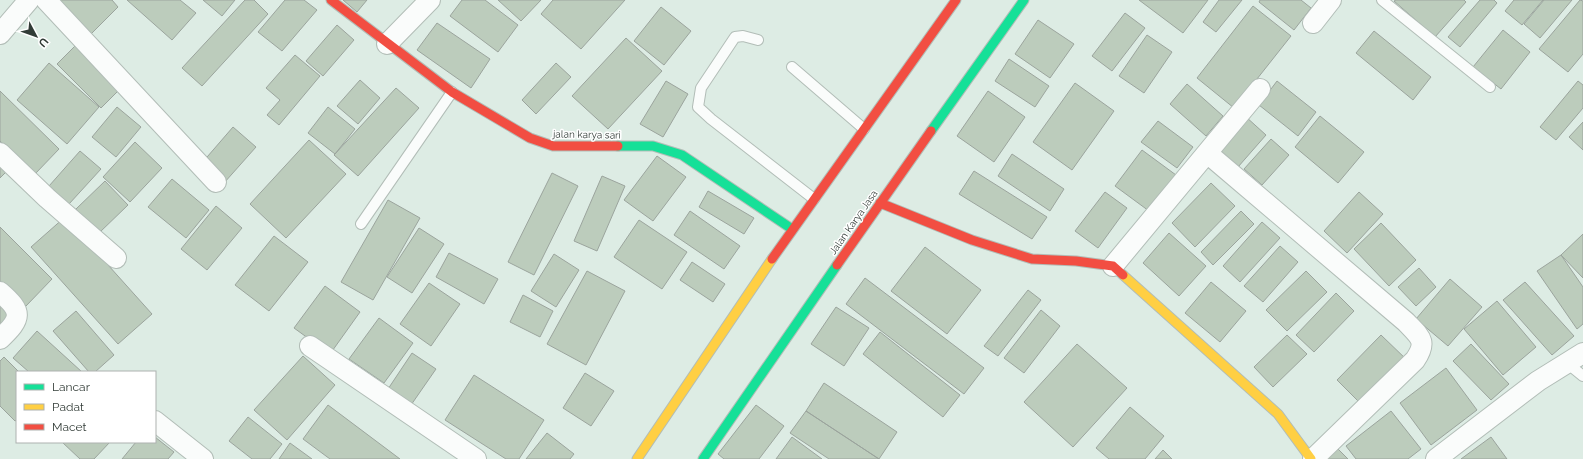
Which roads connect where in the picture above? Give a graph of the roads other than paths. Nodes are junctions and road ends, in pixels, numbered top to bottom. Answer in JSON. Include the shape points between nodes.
{"nodes":[{"id":1,"x":29,"y":0,"type":"edge"},
{"id":2,"x":46,"y":0,"type":"edge"},
{"id":3,"x":331,"y":0,"type":"edge"},
{"id":4,"x":430,"y":0,"type":"edge"},
{"id":5,"x":956,"y":0,"type":"edge"},
{"id":6,"x":1024,"y":0,"type":"edge"},
{"id":7,"x":1331,"y":0,"type":"edge"},
{"id":8,"x":1382,"y":0,"type":"edge"},
{"id":9,"x":1313,"y":23,"type":"dead end"},
{"id":10,"x":0,"y":34,"type":"edge"},
{"id":11,"x":758,"y":40,"type":"dead end"},
{"id":12,"x":387,"y":44,"type":"junction"},
{"id":13,"x":792,"y":67,"type":"dead end"},
{"id":14,"x":1490,"y":87,"type":"dead end"},
{"id":15,"x":1260,"y":89,"type":"dead end"},
{"id":16,"x":452,"y":92,"type":"junction"},
{"id":17,"x":864,"y":129,"type":"junction"},
{"id":18,"x":0,"y":153,"type":"edge"},
{"id":19,"x":1213,"y":158,"type":"dead end"},
{"id":20,"x":216,"y":182,"type":"dead end"},
{"id":21,"x":814,"y":199,"type":"junction"},
{"id":22,"x":880,"y":203,"type":"junction"},
{"id":23,"x":361,"y":224,"type":"dead end"},
{"id":24,"x":792,"y":229,"type":"junction"},
{"id":25,"x":116,"y":258,"type":"dead end"},
{"id":26,"x":1113,"y":266,"type":"junction"},
{"id":27,"x":0,"y":292,"type":"edge"},
{"id":28,"x":0,"y":339,"type":"edge"},
{"id":29,"x":310,"y":346,"type":"dead end"},
{"id":30,"x":1575,"y":358,"type":"edge"},
{"id":31,"x":1583,"y":376,"type":"edge"},
{"id":32,"x":156,"y":422,"type":"edge"},
{"id":33,"x":708,"y":457,"type":"edge"},
{"id":34,"x":203,"y":459,"type":"edge"},
{"id":35,"x":476,"y":459,"type":"edge"},
{"id":36,"x":637,"y":459,"type":"edge"},
{"id":37,"x":1312,"y":459,"type":"edge"},
{"id":38,"x":1436,"y":459,"type":"edge"}],
"edges":[{"from":1,"to":10,"type":"street"},
{"from":2,"to":20,"type":"street"},
{"from":3,"to":12,"type":"main road","name":"jalan karya sari"},
{"from":4,"to":12,"type":"street"},
{"from":5,"to":17,"type":"main road"},
{"from":6,"to":22,"type":"main road","name":"Jalan Karya Jasa"},
{"from":7,"to":9,"type":"street"},
{"from":8,"to":14,"type":"lane"},
{"from":11,"to":21,"type":"lane","via":[[743,36],[735,37],[701,88],[698,107]]},
{"from":12,"to":16,"type":"main road","name":"jalan karya sari"},
{"from":13,"to":17,"type":"lane"},
{"from":15,"to":26,"type":"street"},
{"from":16,"to":23,"type":"lane"},
{"from":16,"to":24,"type":"main road","name":"jalan karya sari","via":[[530,138],[553,146],[653,146],[682,155]]},
{"from":17,"to":21,"type":"main road"},
{"from":18,"to":25,"type":"street"},
{"from":19,"to":37,"type":"street","via":[[1406,322],[1423,343],[1414,360]]},
{"from":21,"to":24,"type":"main road"},
{"from":22,"to":26,"type":"main road","via":[[972,240],[1032,260],[1076,261]]},
{"from":22,"to":33,"type":"main road","name":"Jalan Karya Jasa"},
{"from":24,"to":36,"type":"main road"},
{"from":26,"to":37,"type":"main road","via":[[1278,414]]},
{"from":27,"to":28,"type":"street","via":[[14,304],[17,315],[14,326]]},
{"from":29,"to":35,"type":"street"},
{"from":30,"to":31,"type":"lane"},
{"from":30,"to":38,"type":"street","via":[[1533,384]]},
{"from":32,"to":34,"type":"street"}]}
